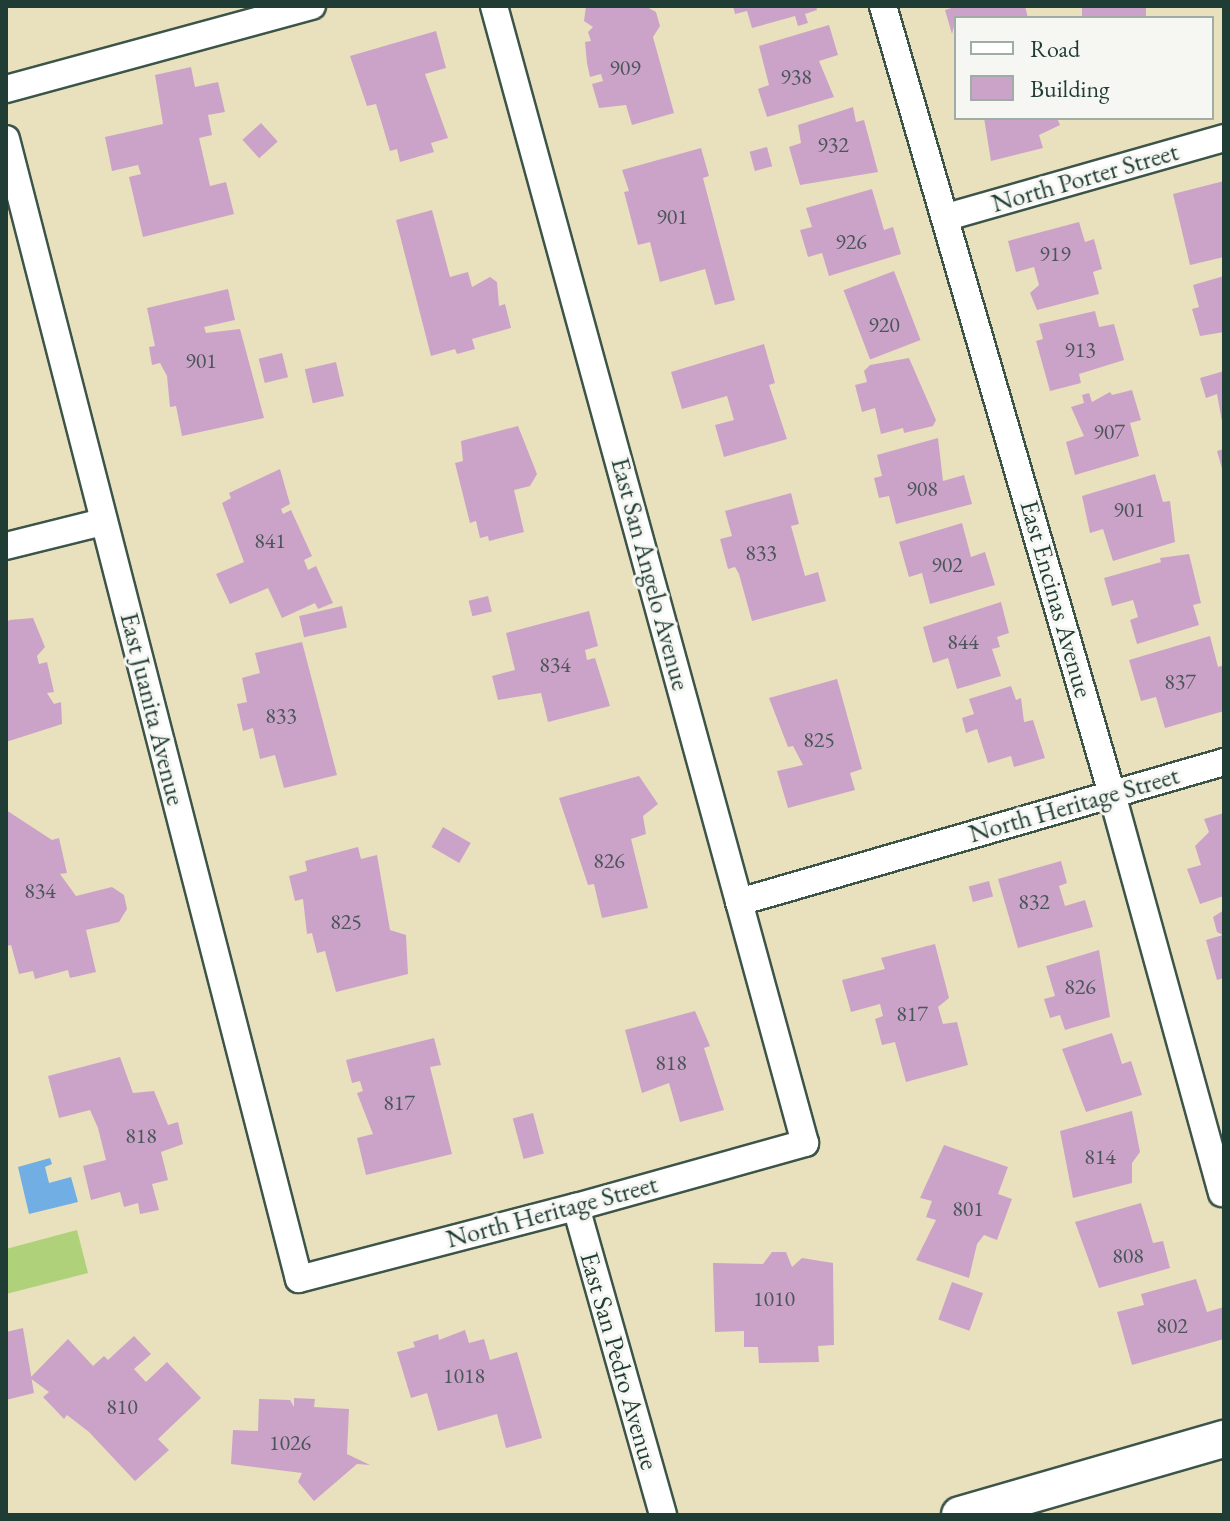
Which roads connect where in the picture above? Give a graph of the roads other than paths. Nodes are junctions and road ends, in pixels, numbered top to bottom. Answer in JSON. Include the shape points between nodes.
{"nodes":[{"id":1,"x":312,"y":6,"type":"edge"},
{"id":2,"x":494,"y":6,"type":"edge"},
{"id":3,"x":883,"y":6,"type":"edge"},
{"id":4,"x":6,"y":89,"type":"edge"},
{"id":5,"x":1224,"y":138,"type":"edge"},
{"id":6,"x":6,"y":139,"type":"edge"},
{"id":7,"x":947,"y":217,"type":"junction"},
{"id":8,"x":103,"y":522,"type":"junction"},
{"id":9,"x":6,"y":546,"type":"edge"},
{"id":10,"x":1224,"y":762,"type":"edge"},
{"id":11,"x":1112,"y":794,"type":"junction"},
{"id":12,"x":739,"y":902,"type":"junction"},
{"id":13,"x":805,"y":1143,"type":"joint"},
{"id":14,"x":1222,"y":1193,"type":"dead end"},
{"id":15,"x":576,"y":1207,"type":"junction"},
{"id":16,"x":299,"y":1279,"type":"joint"},
{"id":17,"x":1224,"y":1439,"type":"edge"},
{"id":18,"x":663,"y":1515,"type":"edge"},
{"id":19,"x":960,"y":1515,"type":"edge"}],
"edges":[{"from":1,"to":4,"type":"street"},
{"from":2,"to":12,"type":"street","name":"East San Angelo Avenue"},
{"from":3,"to":7,"type":"street","name":"East Encinas Avenue"},
{"from":5,"to":7,"type":"street","name":"North Porter Street"},
{"from":6,"to":8,"type":"street","name":"East Juanita Avenue"},
{"from":7,"to":11,"type":"street","name":"East Encinas Avenue"},
{"from":8,"to":9,"type":"street"},
{"from":8,"to":16,"type":"street","name":"East Juanita Avenue"},
{"from":10,"to":11,"type":"street","name":"North Heritage Street"},
{"from":11,"to":12,"type":"street","name":"North Heritage Street"},
{"from":11,"to":14,"type":"street","name":"East Encinas Avenue"},
{"from":12,"to":13,"type":"street","name":"East San Angelo Avenue"},
{"from":13,"to":15,"type":"street","name":"North Heritage Street"},
{"from":15,"to":16,"type":"street","name":"North Heritage Street"},
{"from":15,"to":18,"type":"street","name":"East San Pedro Avenue"},
{"from":17,"to":19,"type":"main road"}]}
